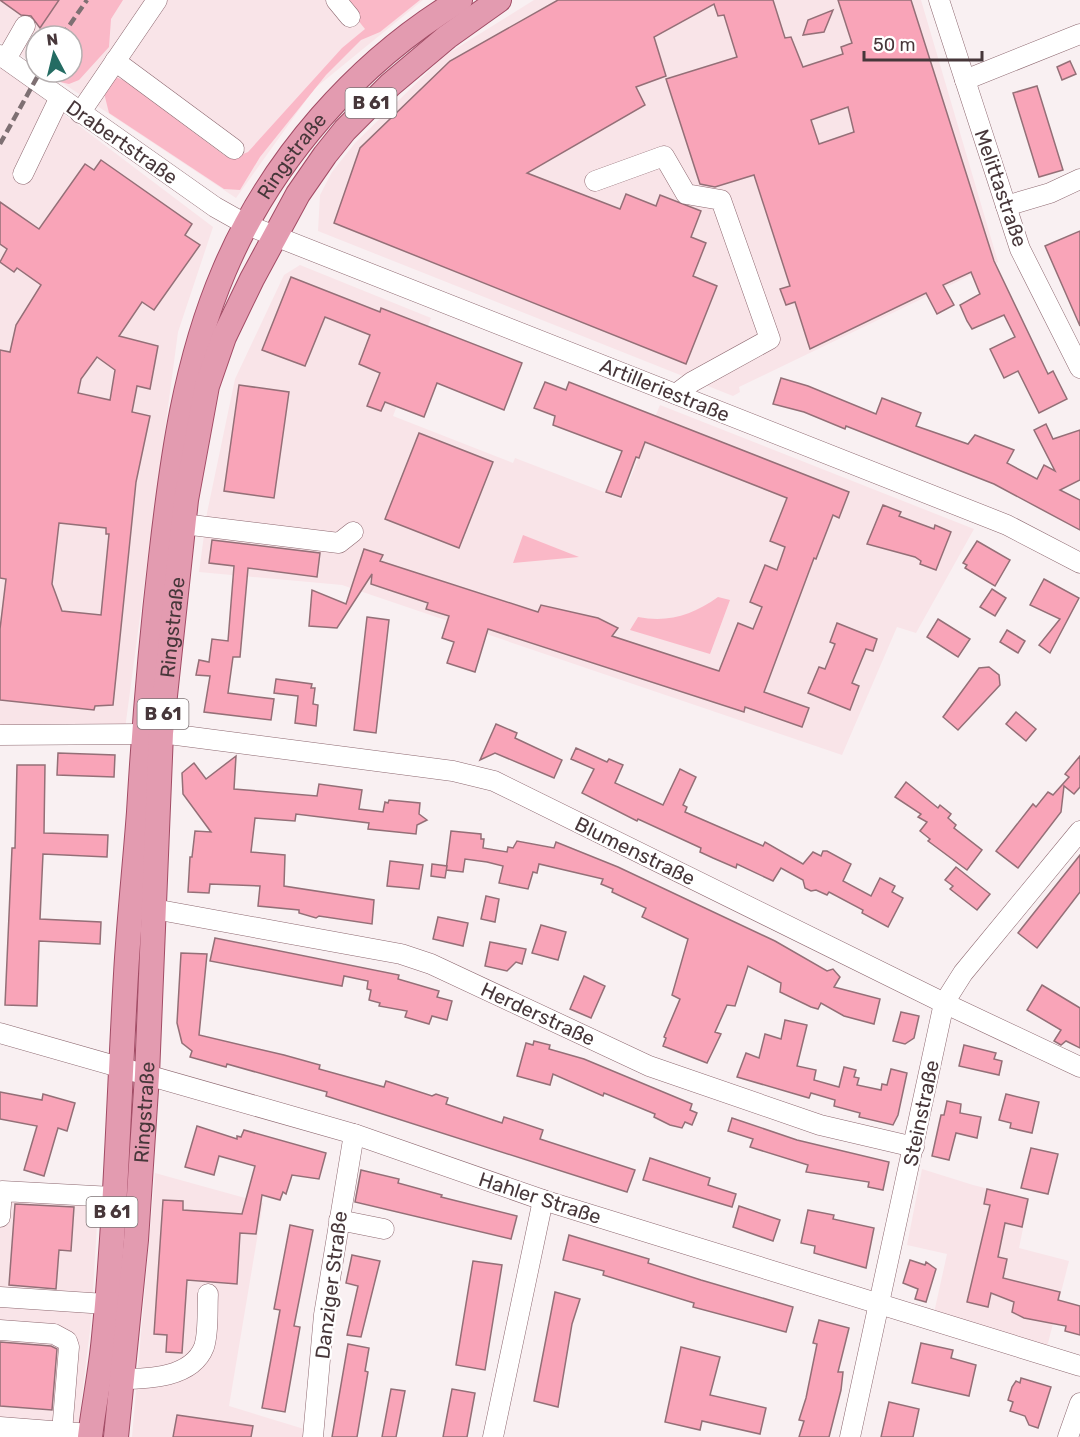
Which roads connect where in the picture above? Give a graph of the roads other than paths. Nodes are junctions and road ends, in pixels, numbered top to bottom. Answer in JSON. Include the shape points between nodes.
{"nodes":[{"id":1,"x":157,"y":0,"type":"edge"},
{"id":2,"x":336,"y":0,"type":"edge"},
{"id":3,"x":460,"y":0,"type":"edge"},
{"id":4,"x":500,"y":0,"type":"edge"},
{"id":5,"x":939,"y":0,"type":"edge"},
{"id":6,"x":350,"y":16,"type":"dead end"},
{"id":7,"x":24,"y":27,"type":"edge"},
{"id":8,"x":1080,"y":34,"type":"edge"},
{"id":9,"x":3,"y":57,"type":"edge"},
{"id":10,"x":115,"y":61,"type":"junction"},
{"id":11,"x":965,"y":80,"type":"junction"},
{"id":12,"x":59,"y":99,"type":"junction"},
{"id":13,"x":80,"y":113,"type":"junction"},
{"id":14,"x":234,"y":148,"type":"dead end"},
{"id":15,"x":23,"y":174,"type":"dead end"},
{"id":16,"x":1080,"y":179,"type":"edge"},
{"id":17,"x":595,"y":181,"type":"dead end"},
{"id":18,"x":1006,"y":206,"type":"junction"},
{"id":19,"x":247,"y":225,"type":"junction"},
{"id":20,"x":274,"y":237,"type":"junction"},
{"id":21,"x":1080,"y":368,"type":"edge"},
{"id":22,"x":676,"y":394,"type":"junction"},
{"id":23,"x":183,"y":524,"type":"junction"},
{"id":24,"x":353,"y":531,"type":"dead end"},
{"id":25,"x":1080,"y":563,"type":"edge"},
{"id":26,"x":152,"y":733,"type":"junction"},
{"id":27,"x":0,"y":735,"type":"edge"},
{"id":28,"x":1080,"y":831,"type":"edge"},
{"id":29,"x":154,"y":909,"type":"junction"},
{"id":30,"x":944,"y":1003,"type":"junction"},
{"id":31,"x":0,"y":1033,"type":"edge"},
{"id":32,"x":121,"y":1067,"type":"junction"},
{"id":33,"x":1080,"y":1067,"type":"edge"},
{"id":34,"x":147,"y":1075,"type":"junction"},
{"id":35,"x":354,"y":1134,"type":"junction"},
{"id":36,"x":914,"y":1147,"type":"junction"},
{"id":37,"x":113,"y":1197,"type":"junction"},
{"id":38,"x":543,"y":1200,"type":"junction"},
{"id":39,"x":0,"y":1217,"type":"edge"},
{"id":40,"x":339,"y":1220,"type":"junction"},
{"id":41,"x":384,"y":1229,"type":"dead end"},
{"id":42,"x":208,"y":1294,"type":"dead end"},
{"id":43,"x":0,"y":1296,"type":"edge"},
{"id":44,"x":106,"y":1304,"type":"junction"},
{"id":45,"x":879,"y":1305,"type":"junction"},
{"id":46,"x":0,"y":1330,"type":"edge"},
{"id":47,"x":1080,"y":1366,"type":"edge"},
{"id":48,"x":120,"y":1379,"type":"junction"},
{"id":49,"x":1080,"y":1403,"type":"edge"},
{"id":50,"x":0,"y":1427,"type":"edge"},
{"id":51,"x":62,"y":1432,"type":"junction"},
{"id":52,"x":23,"y":1433,"type":"edge"},
{"id":53,"x":90,"y":1436,"type":"edge"},
{"id":54,"x":116,"y":1437,"type":"edge"},
{"id":55,"x":313,"y":1437,"type":"edge"},
{"id":56,"x":493,"y":1437,"type":"edge"},
{"id":57,"x":850,"y":1437,"type":"edge"},
{"id":58,"x":1068,"y":1437,"type":"edge"}],
"edges":[{"from":1,"to":10,"type":"street"},
{"from":2,"to":6,"type":"street"},
{"from":3,"to":19,"type":"main road","name":"Ringstraße","number":"B 61","via":[[397,45],[349,87],[285,164]]},
{"from":4,"to":20,"type":"main road","name":"Ringstraße","number":"B 61","via":[[415,64],[345,130],[311,174]]},
{"from":5,"to":11,"type":"street","name":"Melittastraße"},
{"from":7,"to":9,"type":"street"},
{"from":8,"to":11,"type":"street"},
{"from":9,"to":12,"type":"street","name":"Drabertstraße"},
{"from":10,"to":13,"type":"street"},
{"from":10,"to":14,"type":"street"},
{"from":11,"to":18,"type":"street","name":"Melittastraße"},
{"from":12,"to":13,"type":"street","name":"Drabertstraße"},
{"from":12,"to":15,"type":"street"},
{"from":13,"to":19,"type":"street","name":"Drabertstraße"},
{"from":16,"to":18,"type":"street"},
{"from":17,"to":22,"type":"street","via":[[664,156],[686,194],[722,200],[770,339]]},
{"from":18,"to":21,"type":"street","name":"Melittastraße","via":[[1020,249]]},
{"from":19,"to":20,"type":"street","name":"Artilleriestraße"},
{"from":19,"to":26,"type":"main road","name":"Ringstraße","number":"B 61","via":[[215,293],[188,380],[166,511]]},
{"from":20,"to":22,"type":"street","name":"Artilleriestraße"},
{"from":20,"to":23,"type":"main road","name":"Ringstraße","number":"B 61","via":[[224,337],[210,376]]},
{"from":22,"to":25,"type":"street","name":"Artilleriestraße","via":[[1006,525]]},
{"from":23,"to":24,"type":"street","via":[[339,543]]},
{"from":23,"to":26,"type":"main road","name":"Ringstraße","number":"B 61"},
{"from":26,"to":27,"type":"street","name":"Blumenstraße"},
{"from":26,"to":29,"type":"main road","name":"Ringstraße","number":"B 61"},
{"from":26,"to":30,"type":"street","name":"Blumenstraße","via":[[453,771],[494,781]]},
{"from":26,"to":32,"type":"main road","name":"Ringstraße","number":"B 61"},
{"from":28,"to":30,"type":"street","name":"Steinstraße","via":[[963,973]]},
{"from":29,"to":34,"type":"main road","name":"Ringstraße","number":"B 61"},
{"from":29,"to":36,"type":"street","name":"Herderstraße","via":[[400,954],[431,964],[649,1066],[820,1125]]},
{"from":30,"to":33,"type":"street","name":"Blumenstraße"},
{"from":30,"to":36,"type":"street","name":"Steinstraße"},
{"from":31,"to":32,"type":"street","name":"Hahler Straße"},
{"from":32,"to":34,"type":"street","name":"Hahler Straße"},
{"from":32,"to":37,"type":"main road","name":"Ringstraße","number":"B 61"},
{"from":34,"to":35,"type":"street","name":"Hahler Straße"},
{"from":34,"to":48,"type":"main road","name":"Ringstraße","number":"B 61","via":[[132,1281]]},
{"from":35,"to":38,"type":"street","name":"Hahler Straße"},
{"from":35,"to":40,"type":"street","name":"Danziger Straße"},
{"from":36,"to":45,"type":"street","name":"Steinstraße"},
{"from":37,"to":39,"type":"street","via":[[2,1191]]},
{"from":37,"to":44,"type":"main road","name":"Ringstraße","number":"B 61"},
{"from":38,"to":45,"type":"street","name":"Hahler Straße"},
{"from":38,"to":56,"type":"street"},
{"from":40,"to":41,"type":"street"},
{"from":40,"to":55,"type":"street","name":"Danziger Straße","via":[[324,1315]]},
{"from":42,"to":48,"type":"street","via":[[204,1345],[196,1360],[163,1375]]},
{"from":43,"to":44,"type":"street"},
{"from":44,"to":53,"type":"main road","name":"Ringstraße","number":"B 61"},
{"from":45,"to":47,"type":"street","name":"Hahler Straße"},
{"from":45,"to":57,"type":"street","name":"Steinstraße"},
{"from":46,"to":51,"type":"street","via":[[54,1334],[66,1341],[69,1347]]},
{"from":48,"to":54,"type":"main road","name":"Ringstraße","number":"B 61"},
{"from":49,"to":58,"type":"street"},
{"from":50,"to":52,"type":"street"},
{"from":51,"to":52,"type":"street"},
{"from":51,"to":53,"type":"street"}]}
